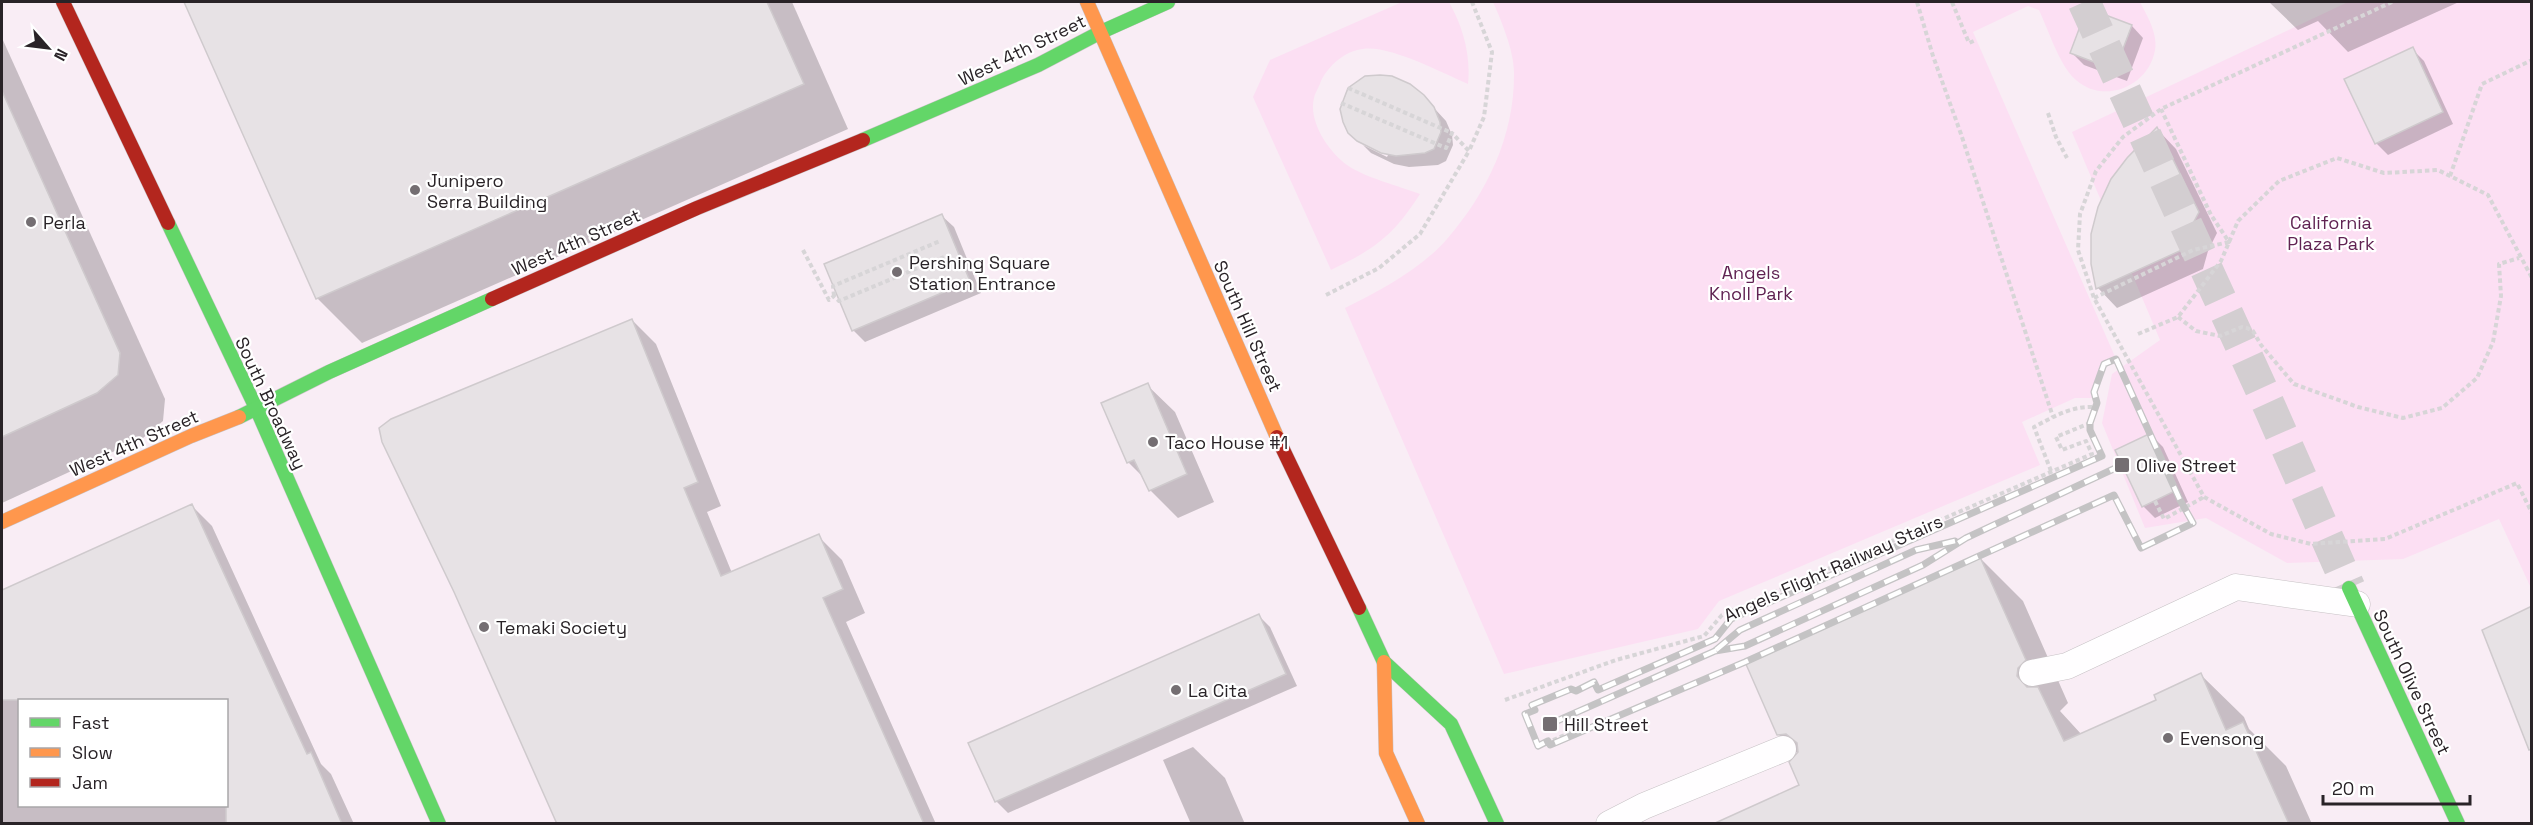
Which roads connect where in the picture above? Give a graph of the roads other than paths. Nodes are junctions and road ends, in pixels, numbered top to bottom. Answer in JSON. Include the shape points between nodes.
{"nodes":[{"id":1,"x":63,"y":2,"type":"edge"},
{"id":2,"x":1088,"y":2,"type":"edge"},
{"id":3,"x":1168,"y":2,"type":"edge"},
{"id":4,"x":1101,"y":32,"type":"junction"},
{"id":5,"x":257,"y":410,"type":"junction"},
{"id":6,"x":2,"y":522,"type":"edge"},
{"id":7,"x":2353,"y":596,"type":"joint"},
{"id":8,"x":1384,"y":662,"type":"junction"},
{"id":9,"x":2032,"y":673,"type":"dead end"},
{"id":10,"x":1783,"y":749,"type":"dead end"},
{"id":11,"x":439,"y":824,"type":"edge"},
{"id":12,"x":1418,"y":824,"type":"edge"},
{"id":13,"x":1497,"y":824,"type":"edge"},
{"id":14,"x":1610,"y":824,"type":"edge"},
{"id":15,"x":2458,"y":824,"type":"edge"}],
"edges":[{"from":1,"to":5,"type":"main road","name":"South Broadway"},
{"from":2,"to":4,"type":"main road","name":"South Hill Street"},
{"from":3,"to":4,"type":"main road","name":"West 4th Street"},
{"from":4,"to":5,"type":"main road","name":"West 4th Street","via":[[942,108],[697,208],[328,372]]},
{"from":4,"to":8,"type":"main road","name":"South Hill Street","via":[[1253,385]]},
{"from":5,"to":6,"type":"main road","name":"West 4th Street"},
{"from":5,"to":11,"type":"main road","name":"South Broadway"},
{"from":7,"to":9,"type":"lane","via":[[2236,587],[2067,666]]},
{"from":7,"to":15,"type":"main road","name":"South Olive Street"},
{"from":8,"to":12,"type":"main road","name":"South Hill Street","via":[[1386,753]]},
{"from":8,"to":13,"type":"main road","name":"South Hill Street","via":[[1451,724]]},
{"from":10,"to":14,"type":"lane"}]}
